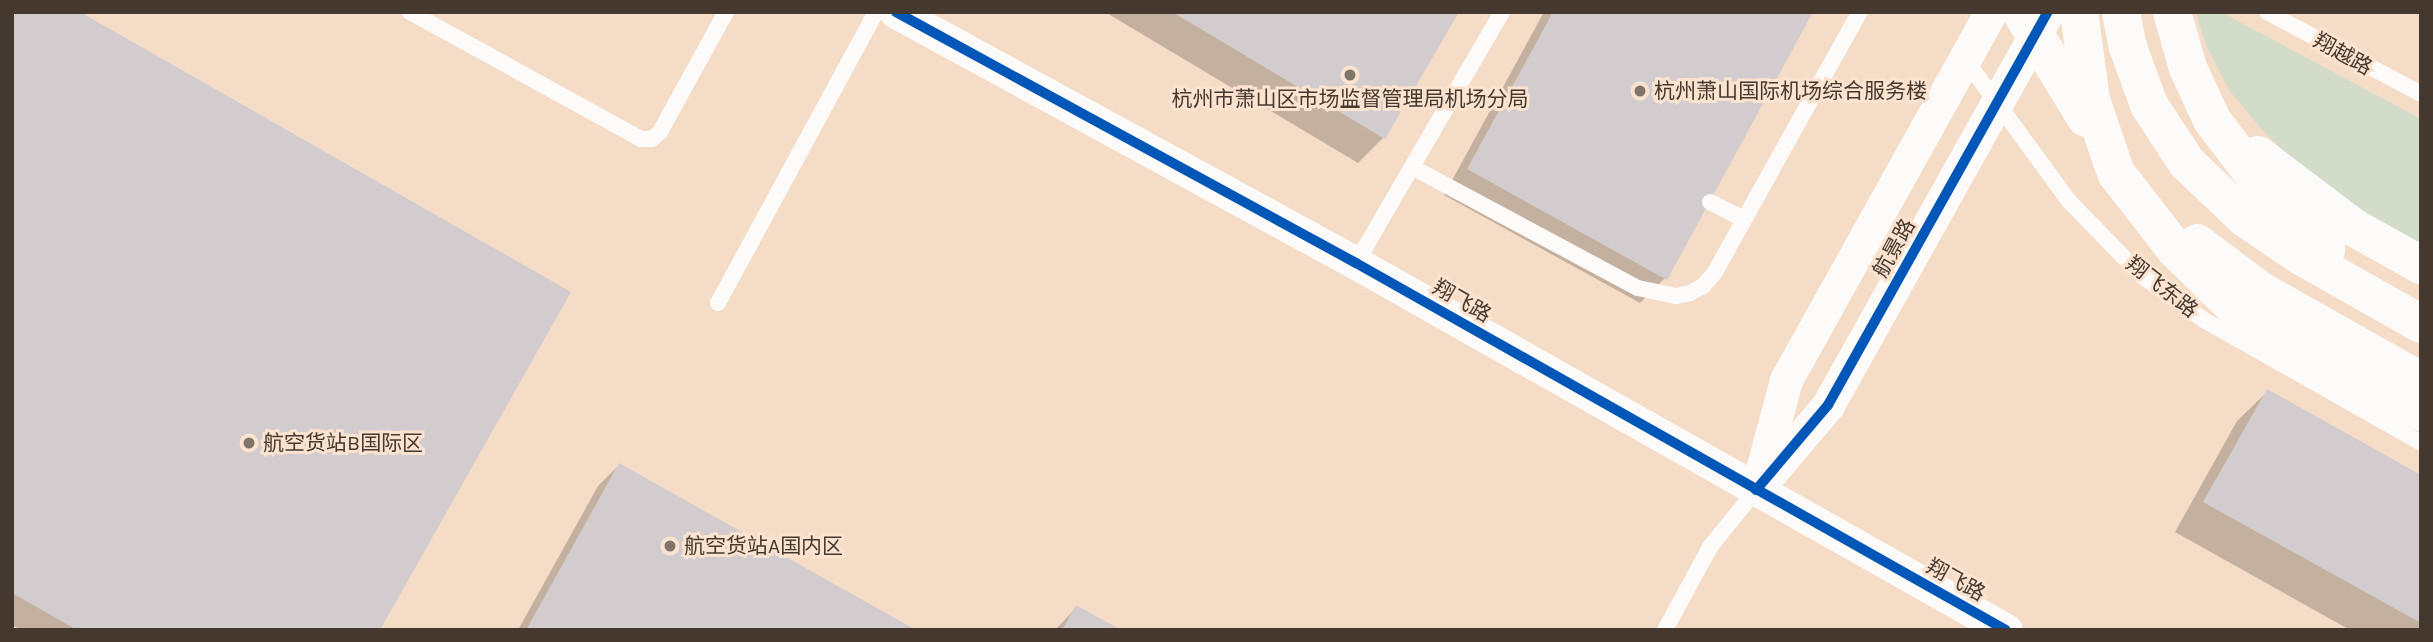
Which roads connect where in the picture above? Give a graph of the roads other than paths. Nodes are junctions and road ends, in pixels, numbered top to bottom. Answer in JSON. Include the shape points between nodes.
{"nodes":[{"id":1,"x":410,"y":12,"type":"edge"},
{"id":2,"x":726,"y":12,"type":"edge"},
{"id":3,"x":876,"y":12,"type":"edge"},
{"id":4,"x":896,"y":12,"type":"edge"},
{"id":5,"x":1502,"y":12,"type":"edge"},
{"id":6,"x":1860,"y":12,"type":"edge"},
{"id":7,"x":1991,"y":12,"type":"edge"},
{"id":8,"x":2079,"y":12,"type":"edge"},
{"id":9,"x":2121,"y":12,"type":"edge"},
{"id":10,"x":2142,"y":12,"type":"edge"},
{"id":11,"x":2172,"y":12,"type":"edge"},
{"id":12,"x":2267,"y":12,"type":"edge"},
{"id":13,"x":2035,"y":20,"type":"edge"},
{"id":14,"x":1965,"y":59,"type":"junction"},
{"id":15,"x":2421,"y":94,"type":"edge"},
{"id":16,"x":1997,"y":103,"type":"junction"},
{"id":17,"x":1412,"y":167,"type":"junction"},
{"id":18,"x":1710,"y":202,"type":"dead end"},
{"id":19,"x":1744,"y":219,"type":"junction"},
{"id":20,"x":1356,"y":263,"type":"junction"},
{"id":21,"x":2421,"y":265,"type":"edge"},
{"id":22,"x":718,"y":303,"type":"dead end"},
{"id":23,"x":2421,"y":324,"type":"edge"},
{"id":24,"x":2421,"y":381,"type":"edge"},
{"id":25,"x":2421,"y":412,"type":"edge"},
{"id":26,"x":2421,"y":443,"type":"edge"},
{"id":27,"x":1756,"y":490,"type":"junction"},
{"id":28,"x":1665,"y":630,"type":"edge"},
{"id":29,"x":2006,"y":630,"type":"edge"}],
"edges":[{"from":1,"to":2,"type":"lane","via":[[642,139],[652,139],[660,132]]},
{"from":3,"to":22,"type":"lane"},
{"from":4,"to":20,"type":"street","name":"翔飞路"},
{"from":5,"to":17,"type":"lane"},
{"from":6,"to":19,"type":"lane"},
{"from":7,"to":14,"type":"street","name":"航景路"},
{"from":8,"to":25,"type":"main road","via":[[2091,100],[2116,173],[2176,250],[2233,306]]},
{"from":9,"to":23,"type":"main road","via":[[2149,105],[2187,163],[2245,218],[2301,256]]},
{"from":10,"to":21,"type":"main road","via":[[2188,81],[2271,167],[2353,227]]},
{"from":11,"to":23,"type":"main road","via":[[2188,68],[2212,120],[2243,164],[2275,203],[2345,267]]},
{"from":12,"to":15,"type":"lane","name":"翔越路"},
{"from":13,"to":16,"type":"street","name":"航景路"},
{"from":13,"to":24,"type":"main road","via":[[2093,129],[2172,224],[2261,291]]},
{"from":14,"to":16,"type":"lane","name":"翔飞东路"},
{"from":14,"to":27,"type":"street","name":"航景路","via":[[1786,380]]},
{"from":16,"to":26,"type":"lane","name":"翔飞东路","via":[[2069,201],[2142,276],[2204,320]]},
{"from":16,"to":27,"type":"street","name":"航景路","via":[[1828,405]]},
{"from":17,"to":19,"type":"lane","via":[[1658,295],[1676,296],[1703,286]]},
{"from":17,"to":20,"type":"lane"},
{"from":18,"to":19,"type":"lane"},
{"from":20,"to":27,"type":"street","name":"翔飞路"},
{"from":27,"to":28,"type":"lane","via":[[1710,547]]},
{"from":27,"to":29,"type":"street","name":"翔飞路"}]}
